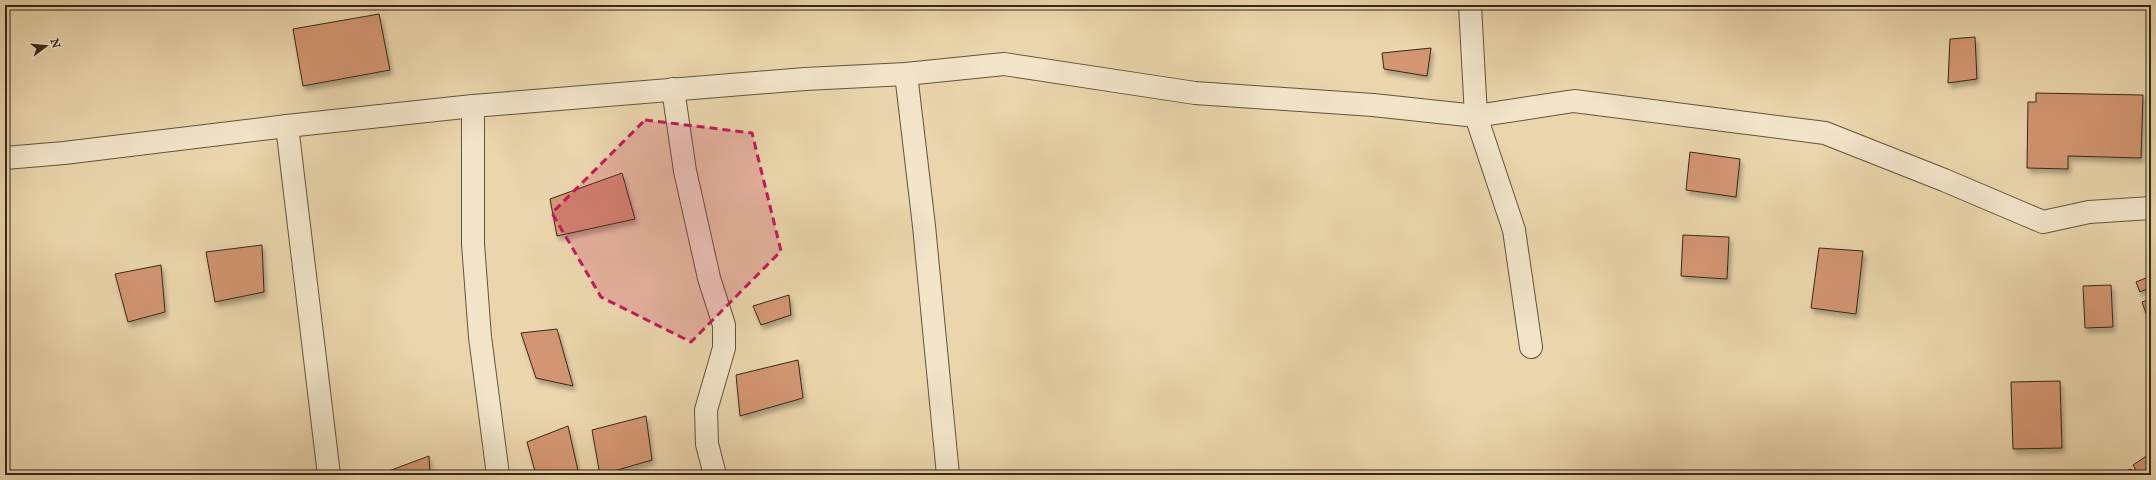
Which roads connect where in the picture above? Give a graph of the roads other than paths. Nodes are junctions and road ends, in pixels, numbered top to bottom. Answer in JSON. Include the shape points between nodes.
{"nodes":[{"id":1,"x":1470,"y":5,"type":"edge"},
{"id":2,"x":906,"y":74,"type":"junction"},
{"id":3,"x":673,"y":89,"type":"junction"},
{"id":4,"x":473,"y":106,"type":"junction"},
{"id":5,"x":1476,"y":116,"type":"junction"},
{"id":6,"x":287,"y":126,"type":"junction"},
{"id":7,"x":5,"y":158,"type":"edge"},
{"id":8,"x":2151,"y":208,"type":"edge"},
{"id":9,"x":1531,"y":347,"type":"dead end"},
{"id":10,"x":329,"y":475,"type":"edge"},
{"id":11,"x":498,"y":475,"type":"edge"},
{"id":12,"x":714,"y":475,"type":"edge"},
{"id":13,"x":948,"y":475,"type":"edge"}],
"edges":[{"from":1,"to":5,"type":"street"},
{"from":2,"to":3,"type":"street"},
{"from":2,"to":5,"type":"street","via":[[1004,64],[1195,93],[1373,105]]},
{"from":2,"to":13,"type":"street","via":[[924,226]]},
{"from":3,"to":4,"type":"street"},
{"from":3,"to":12,"type":"street","via":[[685,171],[709,278],[724,325],[724,348],[706,410],[707,444]]},
{"from":4,"to":6,"type":"street"},
{"from":4,"to":11,"type":"street","via":[[473,244],[480,336]]},
{"from":5,"to":8,"type":"street","via":[[1574,101],[1825,133],[2043,222],[2089,212]]},
{"from":5,"to":9,"type":"street","via":[[1514,230]]},
{"from":6,"to":7,"type":"street"},
{"from":6,"to":10,"type":"street"}]}
